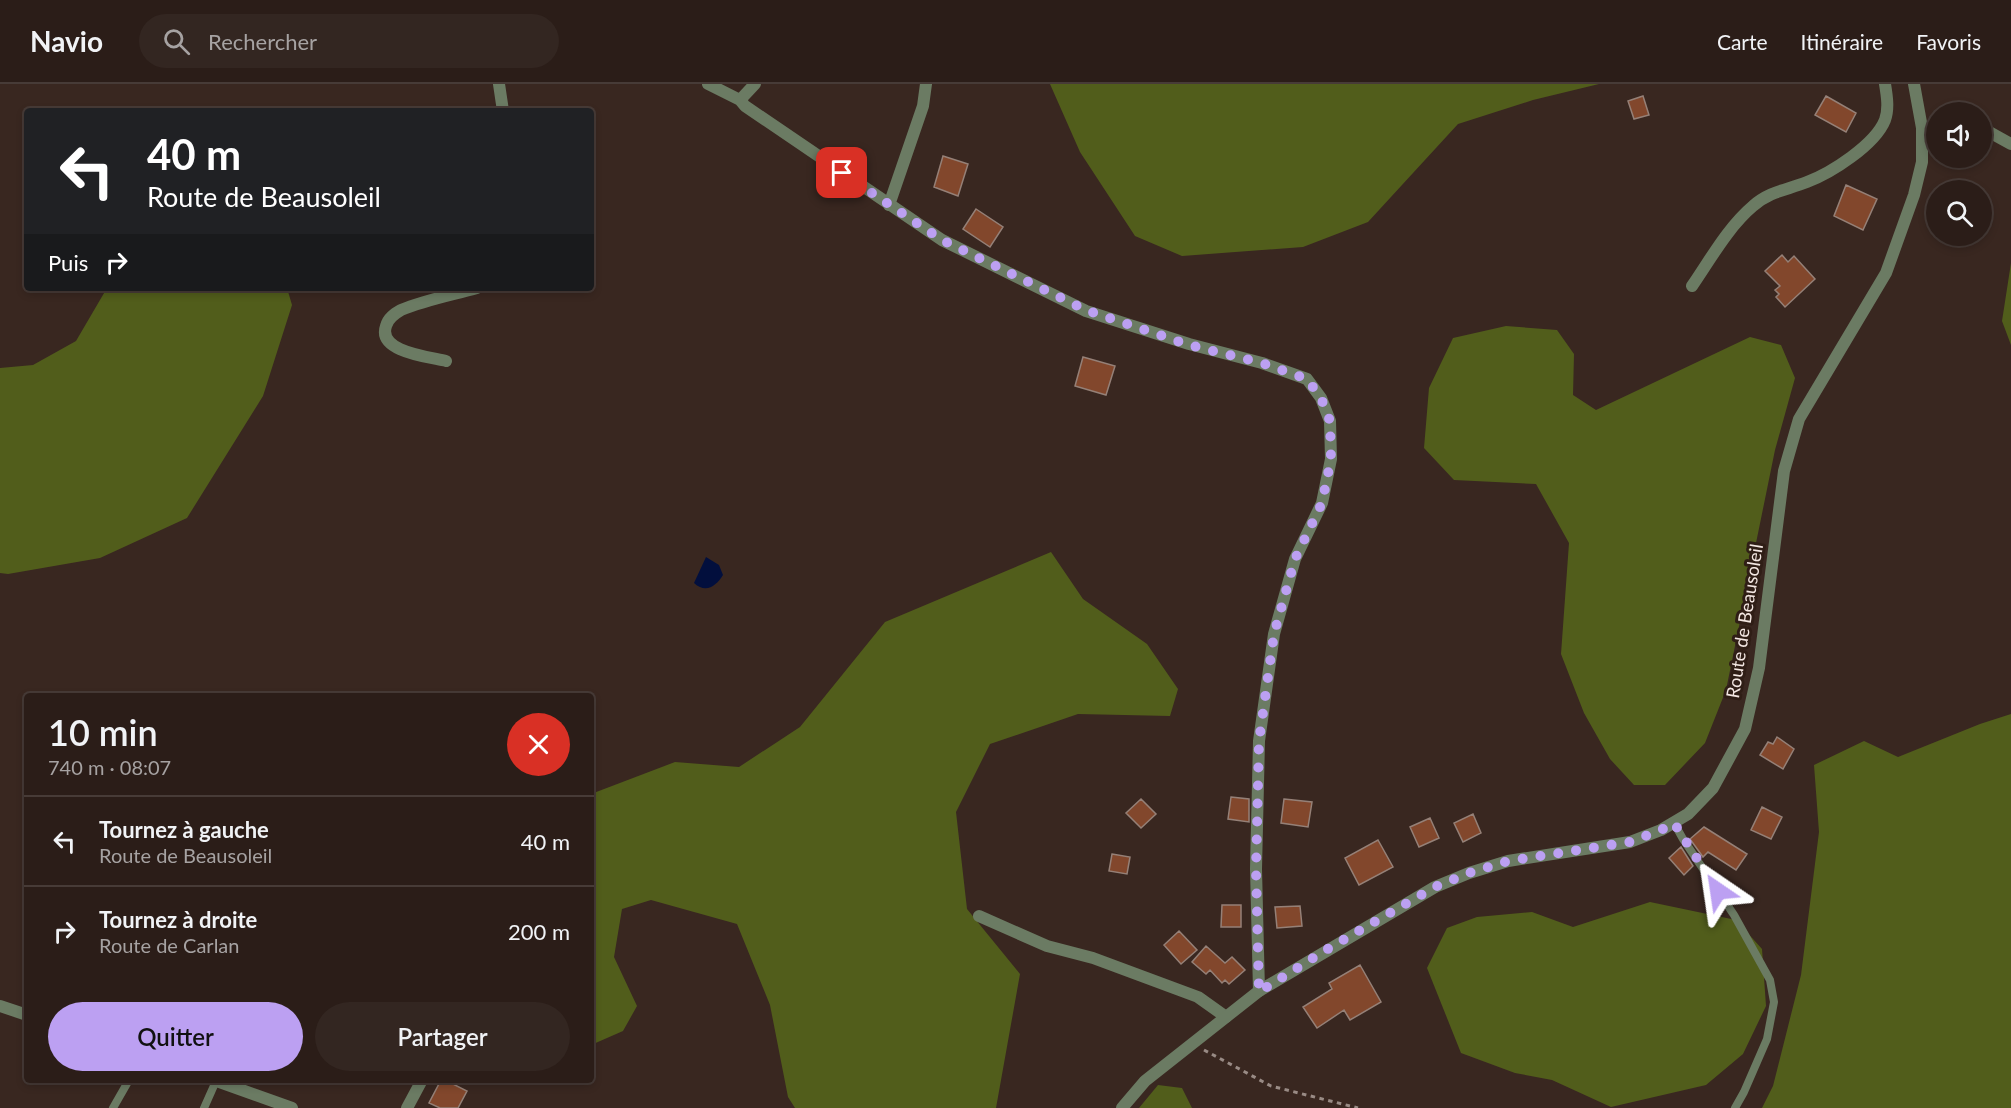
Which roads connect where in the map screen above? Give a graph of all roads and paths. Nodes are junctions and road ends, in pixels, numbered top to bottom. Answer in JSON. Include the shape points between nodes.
{"nodes":[{"id":1,"x":499,"y":84,"type":"edge"},
{"id":2,"x":708,"y":84,"type":"edge"},
{"id":3,"x":755,"y":84,"type":"edge"},
{"id":4,"x":926,"y":84,"type":"edge"},
{"id":5,"x":1885,"y":84,"type":"edge"},
{"id":6,"x":1914,"y":84,"type":"edge"},
{"id":7,"x":740,"y":100,"type":"junction"},
{"id":8,"x":503,"y":108,"type":"edge"},
{"id":9,"x":1926,"y":127,"type":"edge"},
{"id":10,"x":1922,"y":128,"type":"junction"},
{"id":11,"x":1992,"y":134,"type":"edge"},
{"id":12,"x":2011,"y":144,"type":"edge"},
{"id":13,"x":889,"y":205,"type":"junction"},
{"id":14,"x":1692,"y":286,"type":"dead end"},
{"id":15,"x":467,"y":291,"type":"edge"},
{"id":16,"x":446,"y":360,"type":"dead end"},
{"id":17,"x":1674,"y":823,"type":"junction"},
{"id":18,"x":979,"y":916,"type":"dead end"},
{"id":19,"x":1259,"y":992,"type":"junction"},
{"id":20,"x":0,"y":1006,"type":"edge"},
{"id":21,"x":24,"y":1014,"type":"edge"},
{"id":22,"x":1226,"y":1017,"type":"junction"},
{"id":23,"x":1192,"y":1043,"type":"junction"},
{"id":24,"x":127,"y":1083,"type":"edge"},
{"id":25,"x":214,"y":1083,"type":"edge"},
{"id":26,"x":223,"y":1083,"type":"edge"},
{"id":27,"x":420,"y":1083,"type":"edge"},
{"id":28,"x":113,"y":1108,"type":"edge"},
{"id":29,"x":204,"y":1108,"type":"edge"},
{"id":30,"x":292,"y":1108,"type":"edge"},
{"id":31,"x":407,"y":1108,"type":"edge"},
{"id":32,"x":1122,"y":1108,"type":"edge"},
{"id":33,"x":1358,"y":1108,"type":"edge"},
{"id":34,"x":1735,"y":1108,"type":"edge"}],
"edges":[{"from":1,"to":8,"type":"street"},
{"from":2,"to":7,"type":"street"},
{"from":3,"to":7,"type":"street"},
{"from":4,"to":13,"type":"street","via":[[923,106]]},
{"from":5,"to":14,"type":"street","via":[[1888,102],[1878,132],[1837,167],[1818,178],[1781,189],[1751,207]]},
{"from":6,"to":10,"type":"street","name":"Route de Beausoleil"},
{"from":7,"to":13,"type":"street"},
{"from":9,"to":10,"type":"street"},
{"from":10,"to":17,"type":"street","name":"Route de Beausoleil","via":[[1922,162],[1914,195],[1886,273],[1799,419],[1784,471],[1759,668],[1745,729],[1713,788]]},
{"from":11,"to":12,"type":"street"},
{"from":13,"to":19,"type":"street","via":[[942,240],[1086,310],[1307,379],[1321,398],[1330,421],[1331,459],[1322,503],[1295,559],[1274,634],[1259,741]]},
{"from":15,"to":16,"type":"street","via":[[401,311],[388,319],[384,330],[398,350]]},
{"from":17,"to":19,"type":"street","name":"Route de Beausoleil","via":[[1630,842],[1508,861],[1469,873],[1435,887]]},
{"from":17,"to":34,"type":"lane","via":[[1734,915],[1770,980],[1774,1002],[1767,1039]]},
{"from":18,"to":22,"type":"street","via":[[1047,946],[1093,958],[1198,997]]},
{"from":19,"to":22,"type":"street","name":"Route de Beausoleil"},
{"from":20,"to":21,"type":"street"},
{"from":22,"to":23,"type":"street","name":"Route de Beausoleil"},
{"from":23,"to":32,"type":"street","name":"Route de Beausoleil","via":[[1144,1081]]},
{"from":23,"to":33,"type":"path","via":[[1271,1086]]},
{"from":24,"to":28,"type":"lane"},
{"from":25,"to":29,"type":"lane"},
{"from":26,"to":30,"type":"street"},
{"from":27,"to":31,"type":"street"}]}
